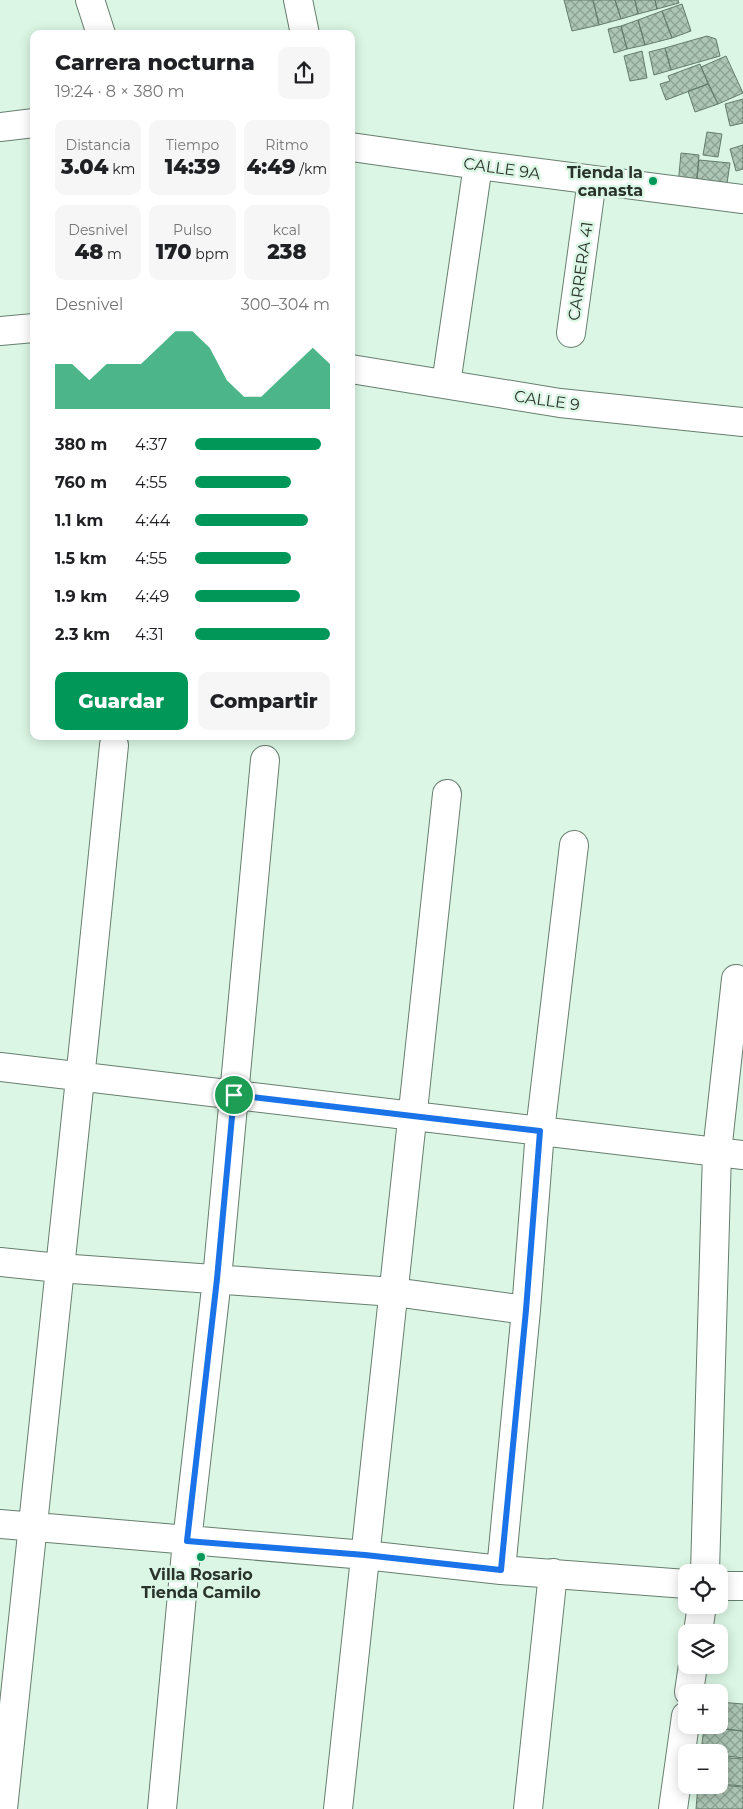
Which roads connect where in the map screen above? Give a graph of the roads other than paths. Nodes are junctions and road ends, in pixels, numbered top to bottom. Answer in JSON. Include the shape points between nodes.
{"nodes":[{"id":1,"x":90,"y":0,"type":"edge"},
{"id":2,"x":298,"y":0,"type":"edge"},
{"id":3,"x":100,"y":30,"type":"edge"},
{"id":4,"x":304,"y":30,"type":"edge"},
{"id":5,"x":30,"y":123,"type":"edge"},
{"id":6,"x":0,"y":127,"type":"edge"},
{"id":7,"x":355,"y":153,"type":"edge"},
{"id":8,"x":478,"y":165,"type":"junction"},
{"id":9,"x":592,"y":180,"type":"junction"},
{"id":10,"x":743,"y":199,"type":"edge"},
{"id":11,"x":30,"y":328,"type":"edge"},
{"id":12,"x":0,"y":331,"type":"edge"},
{"id":13,"x":571,"y":333,"type":"dead end"},
{"id":14,"x":355,"y":370,"type":"edge"},
{"id":15,"x":446,"y":384,"type":"junction"},
{"id":16,"x":743,"y":422,"type":"edge"},
{"id":17,"x":114,"y":746,"type":"dead end"},
{"id":18,"x":265,"y":760,"type":"dead end"},
{"id":19,"x":447,"y":794,"type":"dead end"},
{"id":20,"x":574,"y":845,"type":"dead end"},
{"id":21,"x":736,"y":979,"type":"dead end"},
{"id":22,"x":0,"y":1067,"type":"edge"},
{"id":23,"x":81,"y":1077,"type":"junction"},
{"id":24,"x":234,"y":1095,"type":"junction"},
{"id":25,"x":412,"y":1116,"type":"junction"},
{"id":26,"x":540,"y":1131,"type":"junction"},
{"id":27,"x":730,"y":1154,"type":"edge"},
{"id":28,"x":0,"y":1262,"type":"edge"},
{"id":29,"x":59,"y":1268,"type":"junction"},
{"id":30,"x":217,"y":1279,"type":"junction"},
{"id":31,"x":394,"y":1292,"type":"junction"},
{"id":32,"x":526,"y":1310,"type":"junction"},
{"id":33,"x":0,"y":1524,"type":"edge"},
{"id":34,"x":33,"y":1526,"type":"junction"},
{"id":35,"x":187,"y":1541,"type":"junction"},
{"id":36,"x":365,"y":1555,"type":"junction"},
{"id":37,"x":705,"y":1564,"type":"edge"},
{"id":38,"x":501,"y":1570,"type":"junction"},
{"id":39,"x":553,"y":1573,"type":"junction"},
{"id":40,"x":678,"y":1583,"type":"edge"},
{"id":41,"x":728,"y":1586,"type":"edge"},
{"id":42,"x":743,"y":1586,"type":"edge"},
{"id":43,"x":683,"y":1734,"type":"edge"},
{"id":44,"x":3,"y":1809,"type":"edge"},
{"id":45,"x":162,"y":1809,"type":"edge"},
{"id":46,"x":338,"y":1809,"type":"edge"},
{"id":47,"x":528,"y":1809,"type":"edge"},
{"id":48,"x":673,"y":1809,"type":"edge"}],
"edges":[{"from":1,"to":3,"type":"street"},
{"from":2,"to":4,"type":"street"},
{"from":5,"to":6,"type":"street"},
{"from":7,"to":8,"type":"street","name":"CALLE 9A"},
{"from":8,"to":9,"type":"street","name":"CALLE 9A"},
{"from":8,"to":15,"type":"street"},
{"from":9,"to":10,"type":"street","name":"CALLE 9A"},
{"from":9,"to":13,"type":"street","name":"CARRERA 41"},
{"from":11,"to":12,"type":"street"},
{"from":14,"to":15,"type":"street","name":"CALLE 9"},
{"from":15,"to":16,"type":"street","name":"CALLE 9","via":[[560,403]]},
{"from":17,"to":23,"type":"street"},
{"from":18,"to":24,"type":"street"},
{"from":19,"to":25,"type":"street"},
{"from":20,"to":26,"type":"street"},
{"from":21,"to":27,"type":"street"},
{"from":22,"to":23,"type":"street"},
{"from":23,"to":24,"type":"street"},
{"from":23,"to":29,"type":"street"},
{"from":24,"to":25,"type":"street"},
{"from":24,"to":30,"type":"street"},
{"from":25,"to":26,"type":"street"},
{"from":25,"to":31,"type":"street"},
{"from":26,"to":27,"type":"street"},
{"from":26,"to":32,"type":"street"},
{"from":27,"to":37,"type":"street"},
{"from":28,"to":29,"type":"street"},
{"from":29,"to":30,"type":"street"},
{"from":29,"to":34,"type":"street"},
{"from":30,"to":31,"type":"street"},
{"from":30,"to":35,"type":"street"},
{"from":31,"to":32,"type":"street"},
{"from":31,"to":36,"type":"street"},
{"from":32,"to":38,"type":"street"},
{"from":33,"to":34,"type":"street"},
{"from":34,"to":35,"type":"street"},
{"from":34,"to":44,"type":"street"},
{"from":35,"to":36,"type":"street"},
{"from":35,"to":45,"type":"street"},
{"from":36,"to":38,"type":"street"},
{"from":36,"to":46,"type":"street"},
{"from":38,"to":39,"type":"street"},
{"from":39,"to":40,"type":"street"},
{"from":39,"to":47,"type":"street"},
{"from":41,"to":42,"type":"street"},
{"from":43,"to":48,"type":"street"}]}
